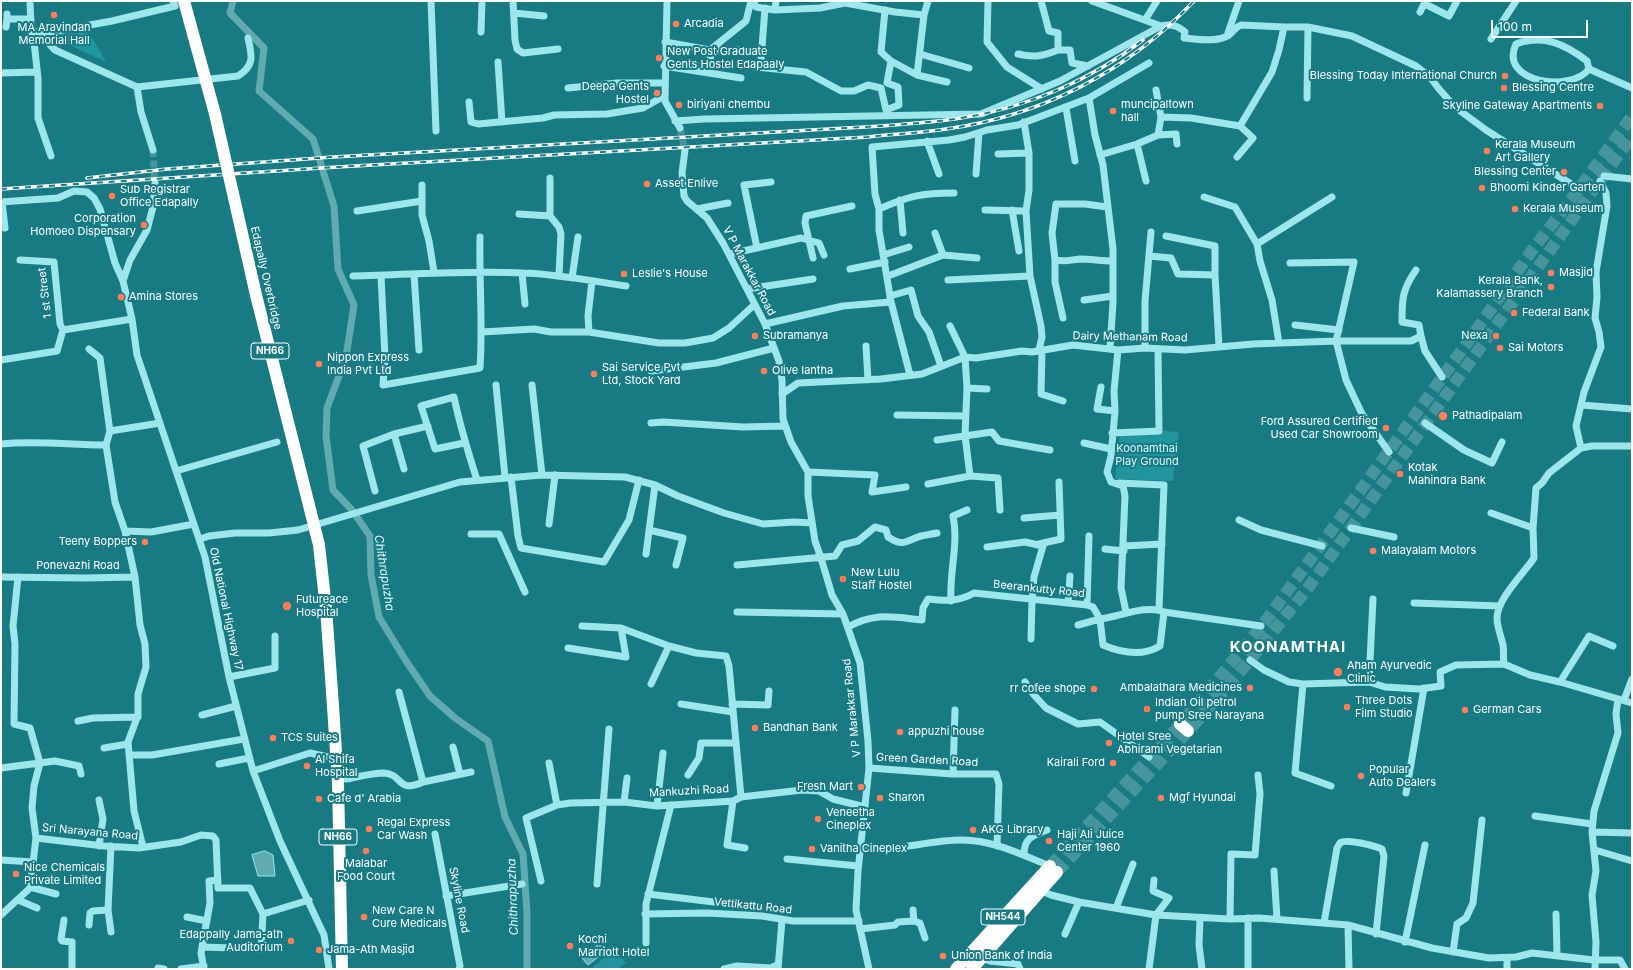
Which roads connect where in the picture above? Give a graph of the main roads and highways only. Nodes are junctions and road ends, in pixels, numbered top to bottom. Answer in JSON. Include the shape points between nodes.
{"nodes":[{"id":1,"x":184,"y":1,"type":"edge"},
{"id":2,"x":342,"y":969,"type":"edge"},
{"id":3,"x":956,"y":969,"type":"edge"},
{"id":4,"x":972,"y":969,"type":"edge"}],
"edges":[{"from":1,"to":2,"type":"highway","name":"Edapally Overbridge","number":"NH66","bridge":true,"via":[[215,114],[256,295],[319,545],[334,706]]},
{"from":3,"to":4,"type":"highway","number":"NH544","via":[[1054,869],[1042,890]]}]}
